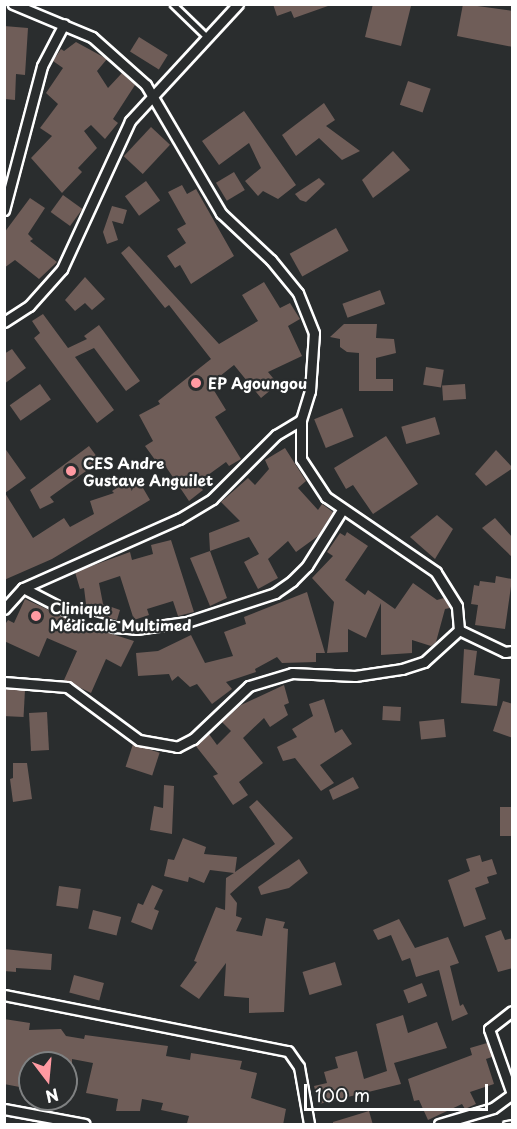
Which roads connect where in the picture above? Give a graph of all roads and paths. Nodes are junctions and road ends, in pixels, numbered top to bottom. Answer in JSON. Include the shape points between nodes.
{"nodes":[{"id":1,"x":13,"y":4,"type":"edge"},
{"id":2,"x":173,"y":4,"type":"edge"},
{"id":3,"x":238,"y":4,"type":"edge"},
{"id":4,"x":64,"y":24,"type":"junction"},
{"id":5,"x":206,"y":36,"type":"junction"},
{"id":6,"x":154,"y":93,"type":"junction"},
{"id":7,"x":4,"y":210,"type":"edge"},
{"id":8,"x":4,"y":322,"type":"edge"},
{"id":9,"x":301,"y":420,"type":"junction"},
{"id":10,"x":342,"y":510,"type":"junction"},
{"id":11,"x":23,"y":588,"type":"junction"},
{"id":12,"x":4,"y":609,"type":"edge"},
{"id":13,"x":459,"y":630,"type":"junction"},
{"id":14,"x":513,"y":651,"type":"edge"},
{"id":15,"x":4,"y":682,"type":"edge"},
{"id":16,"x":4,"y":995,"type":"edge"},
{"id":17,"x":513,"y":1011,"type":"edge"},
{"id":18,"x":4,"y":1108,"type":"edge"},
{"id":19,"x":513,"y":1123,"type":"edge"},
{"id":20,"x":81,"y":1124,"type":"edge"},
{"id":21,"x":309,"y":1125,"type":"edge"},
{"id":22,"x":439,"y":1125,"type":"edge"},
{"id":23,"x":506,"y":1125,"type":"edge"}],
"edges":[{"from":1,"to":4,"type":"street"},
{"from":2,"to":5,"type":"lane"},
{"from":3,"to":5,"type":"street"},
{"from":4,"to":6,"type":"street","via":[[108,49]]},
{"from":4,"to":7,"type":"street","via":[[42,66]]},
{"from":5,"to":6,"type":"street"},
{"from":6,"to":8,"type":"street","via":[[130,121],[114,150],[62,269],[29,306]]},
{"from":6,"to":9,"type":"street","via":[[221,213],[271,260],[298,293],[310,316],[314,357],[310,392]]},
{"from":9,"to":10,"type":"street","via":[[302,459],[312,480]]},
{"from":9,"to":11,"type":"street","via":[[276,435],[212,499],[179,519]]},
{"from":10,"to":11,"type":"street","via":[[307,566],[292,581],[275,593],[187,622],[136,629],[115,627],[69,613]]},
{"from":10,"to":13,"type":"street","via":[[436,572],[457,606]]},
{"from":11,"to":12,"type":"street"},
{"from":13,"to":14,"type":"street","via":[[504,652]]},
{"from":13,"to":15,"type":"street","via":[[424,662],[402,669],[356,676],[292,673],[249,686],[192,739],[177,747],[139,740],[67,687]]},
{"from":16,"to":21,"type":"street","via":[[288,1051],[299,1067]]},
{"from":17,"to":22,"type":"street","via":[[489,1029],[513,1094],[493,1107]]},
{"from":18,"to":20,"type":"street"},
{"from":19,"to":23,"type":"lane"}]}
